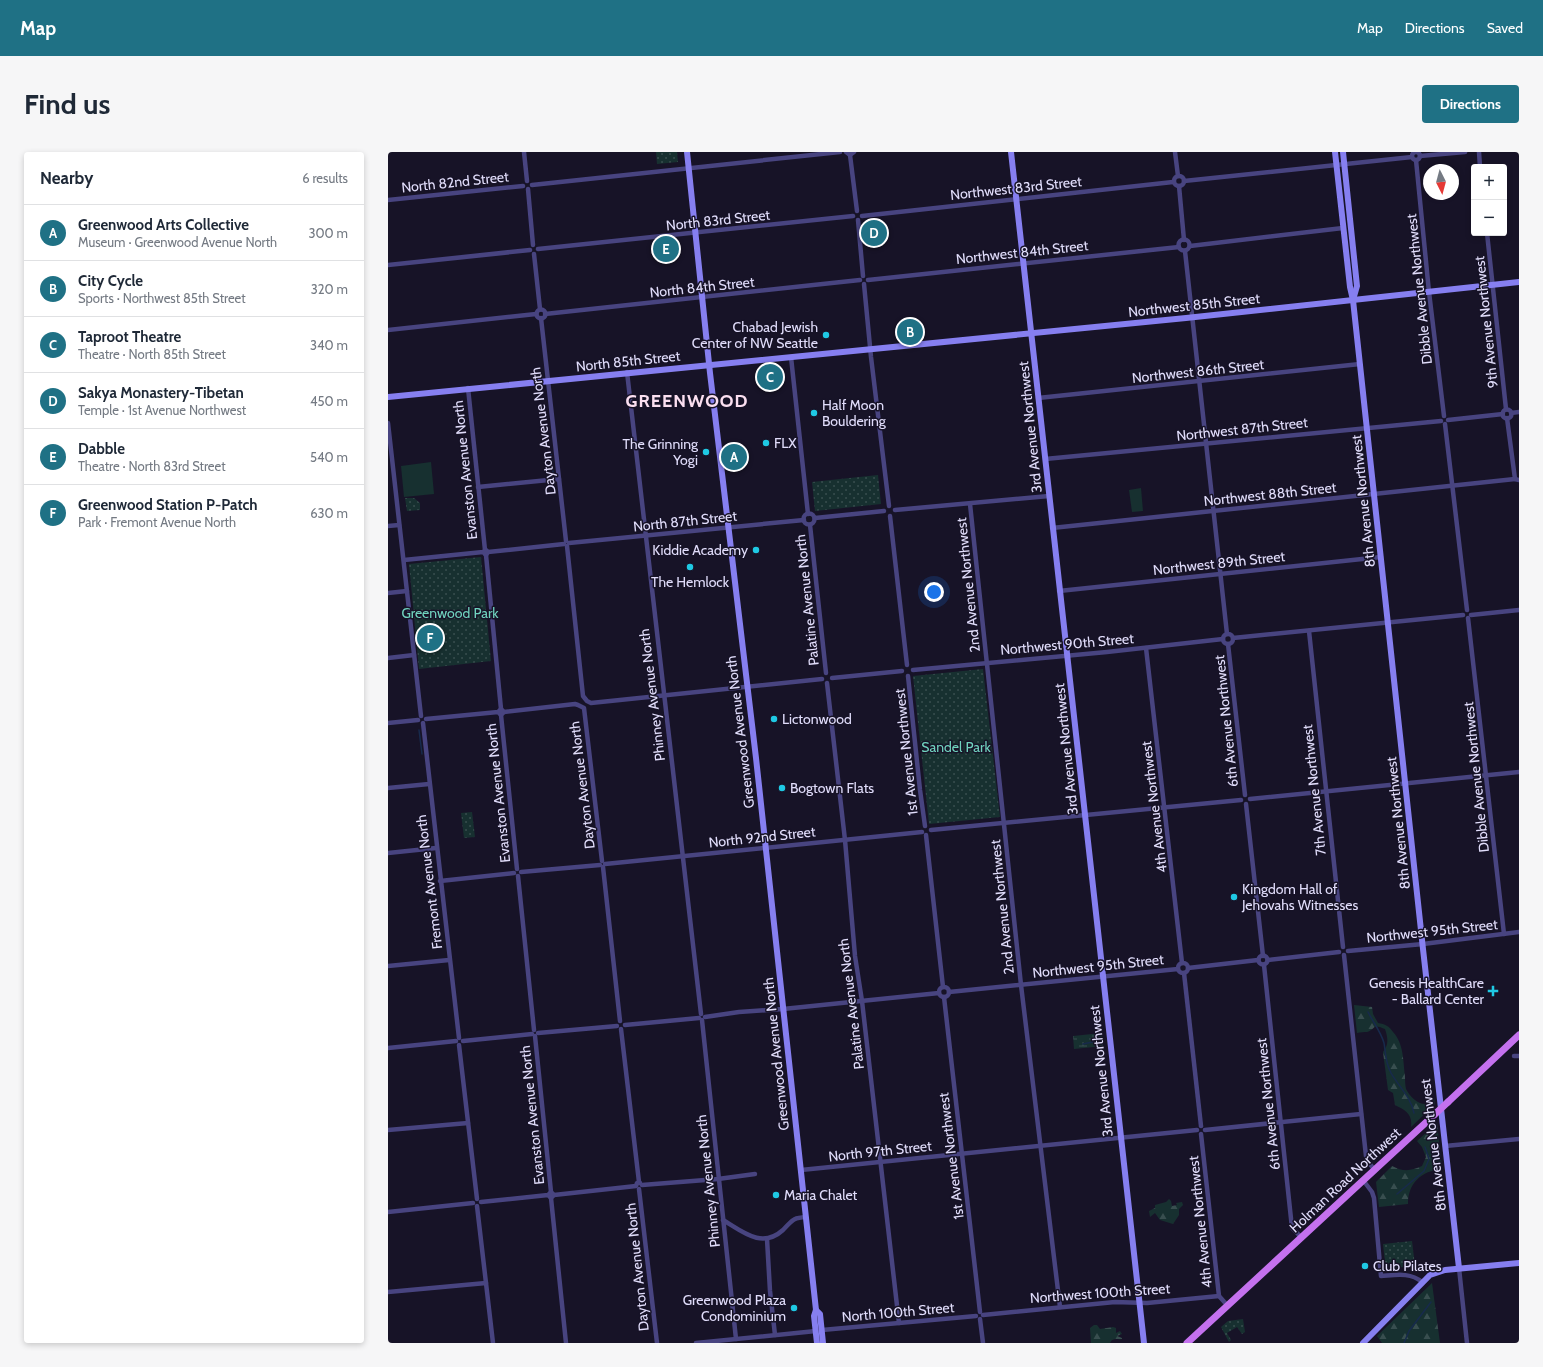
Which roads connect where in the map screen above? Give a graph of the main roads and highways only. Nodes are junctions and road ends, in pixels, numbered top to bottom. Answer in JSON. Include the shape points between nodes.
{"nodes":[{"id":1,"x":687,"y":152,"type":"edge"},
{"id":2,"x":1011,"y":152,"type":"edge"},
{"id":3,"x":1336,"y":152,"type":"edge"},
{"id":4,"x":1343,"y":152,"type":"edge"},
{"id":5,"x":1519,"y":282,"type":"edge"},
{"id":6,"x":1353,"y":300,"type":"junction"},
{"id":7,"x":1032,"y":333,"type":"junction"},
{"id":8,"x":870,"y":349,"type":"joint"},
{"id":9,"x":709,"y":365,"type":"junction"},
{"id":10,"x":388,"y":397,"type":"edge"},
{"id":11,"x":1519,"y":1035,"type":"edge"},
{"id":12,"x":1519,"y":1263,"type":"edge"},
{"id":13,"x":1459,"y":1268,"type":"junction"},
{"id":14,"x":819,"y":1331,"type":"junction"},
{"id":15,"x":818,"y":1343,"type":"edge"},
{"id":16,"x":823,"y":1343,"type":"edge"},
{"id":17,"x":1144,"y":1343,"type":"edge"},
{"id":18,"x":1188,"y":1343,"type":"edge"},
{"id":19,"x":1363,"y":1343,"type":"edge"}],
"edges":[{"from":1,"to":9,"type":"main road","name":"Greenwood Avenue North"},
{"from":2,"to":7,"type":"main road","name":"3rd Avenue Northwest"},
{"from":3,"to":6,"type":"main road","name":"8th Avenue Northwest"},
{"from":4,"to":6,"type":"main road","name":"8th Avenue Northwest","via":[[1357,286]]},
{"from":5,"to":6,"type":"main road","name":"Northwest 85th Street"},
{"from":6,"to":7,"type":"main road","name":"Northwest 85th Street"},
{"from":6,"to":13,"type":"main road","name":"8th Avenue Northwest"},
{"from":7,"to":8,"type":"main road","name":"Northwest 85th Street"},
{"from":7,"to":17,"type":"main road","name":"3rd Avenue Northwest"},
{"from":8,"to":9,"type":"main road","name":"North 85th Street"},
{"from":9,"to":10,"type":"main road","name":"North 85th Street"},
{"from":9,"to":14,"type":"main road","name":"Greenwood Avenue North","via":[[766,848],[816,1310],[820,1314]]},
{"from":11,"to":18,"type":"main road","name":"Holman Road Northwest","bridge":true},
{"from":12,"to":13,"type":"main road"},
{"from":13,"to":19,"type":"main road","via":[[1435,1272],[1422,1282]]},
{"from":14,"to":15,"type":"main road","name":"Greenwood Avenue North"},
{"from":14,"to":16,"type":"main road","name":"Greenwood Avenue North"}]}
